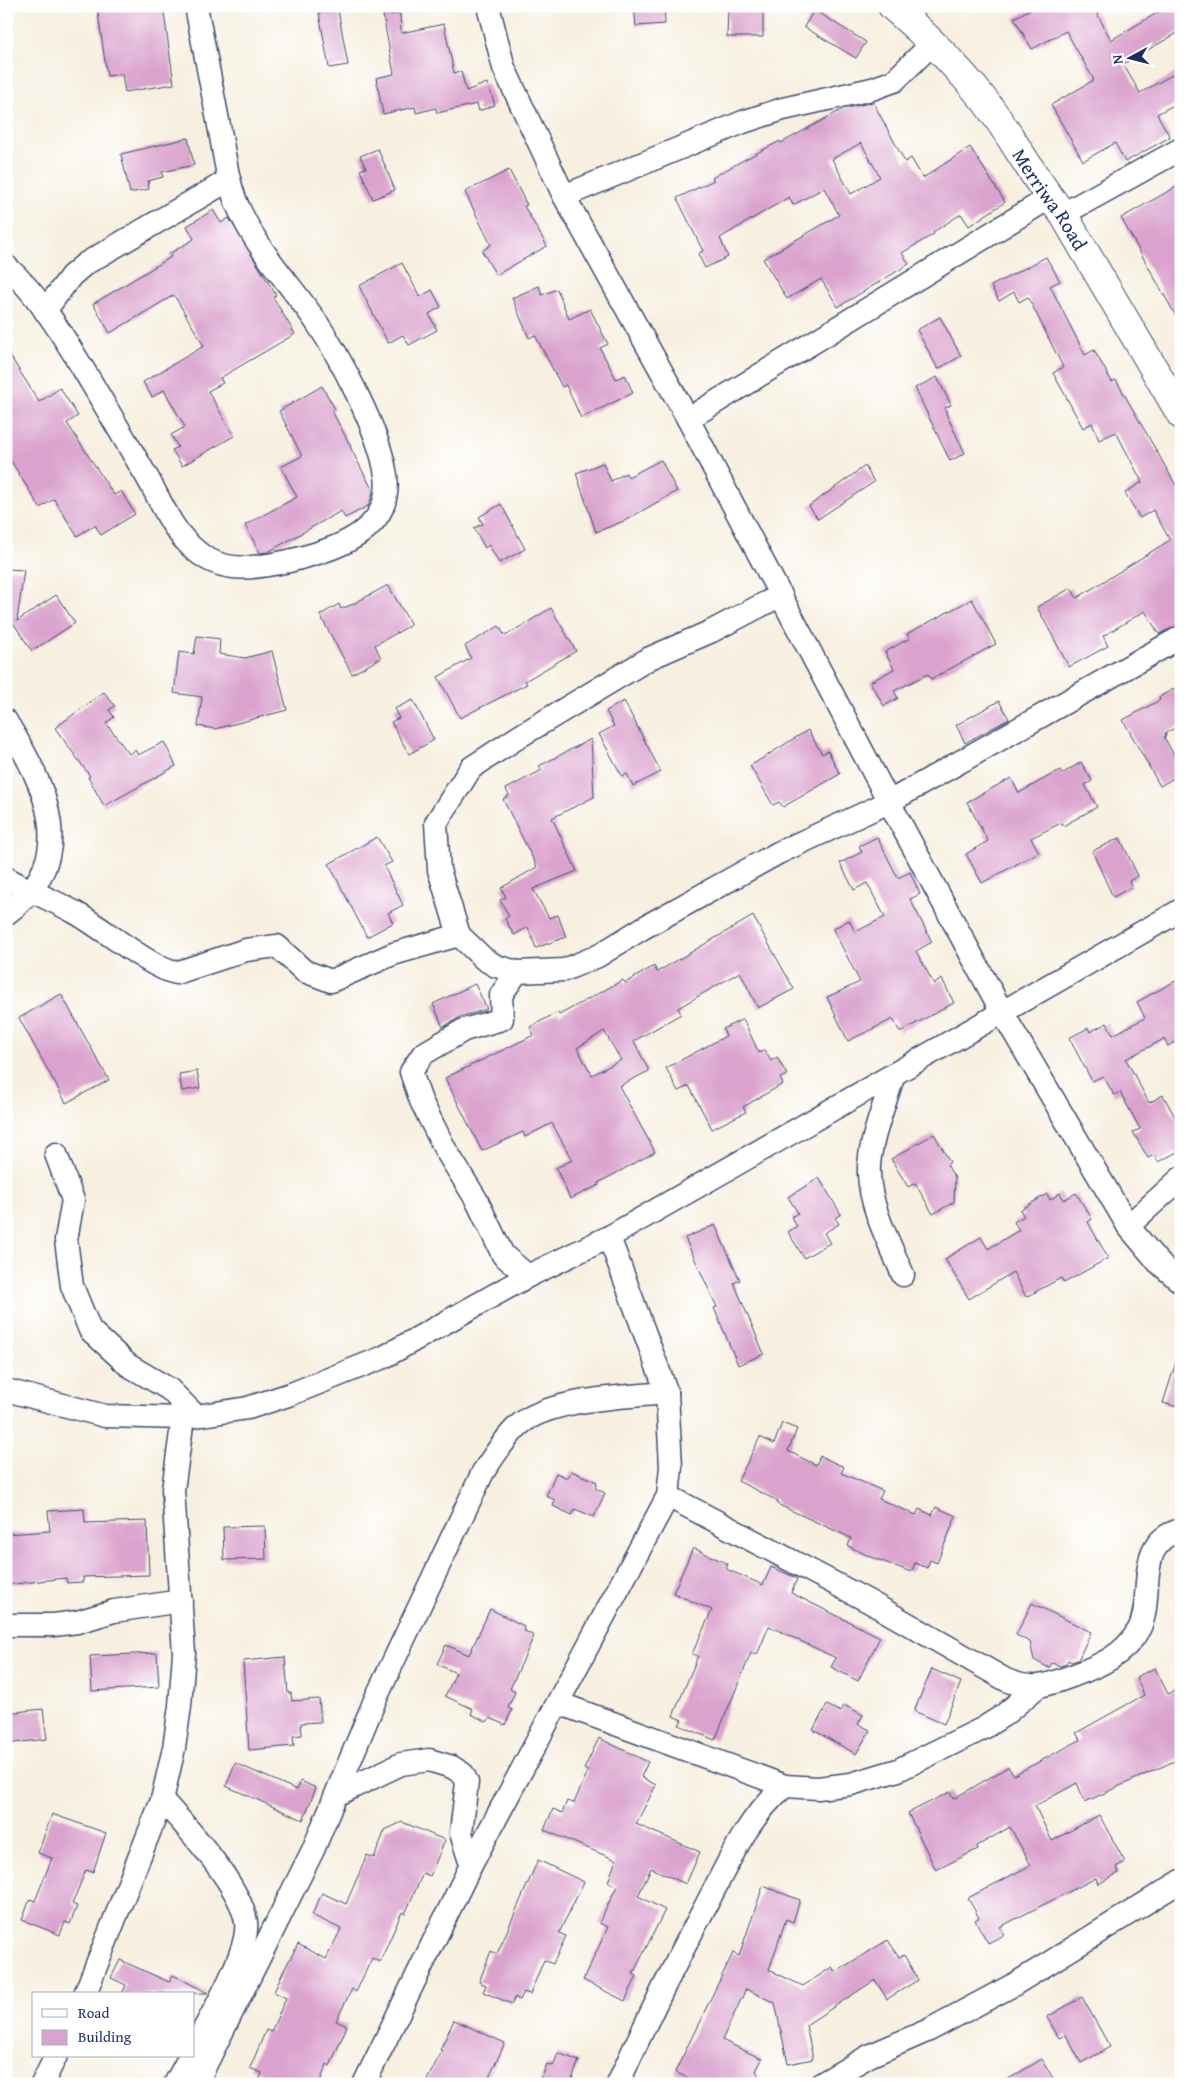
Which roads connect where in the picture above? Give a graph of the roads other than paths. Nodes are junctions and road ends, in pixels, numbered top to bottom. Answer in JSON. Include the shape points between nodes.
{"nodes":[{"id":1,"x":196,"y":6,"type":"edge"},
{"id":2,"x":488,"y":6,"type":"edge"},
{"id":3,"x":892,"y":6,"type":"edge"},
{"id":4,"x":934,"y":42,"type":"junction"},
{"id":5,"x":1181,"y":149,"type":"edge"},
{"id":6,"x":229,"y":180,"type":"junction"},
{"id":7,"x":564,"y":196,"type":"junction"},
{"id":8,"x":1056,"y":206,"type":"junction"},
{"id":9,"x":6,"y":266,"type":"edge"},
{"id":10,"x":45,"y":311,"type":"junction"},
{"id":11,"x":1181,"y":415,"type":"edge"},
{"id":12,"x":688,"y":419,"type":"junction"},
{"id":13,"x":782,"y":595,"type":"junction"},
{"id":14,"x":1181,"y":637,"type":"edge"},
{"id":15,"x":6,"y":721,"type":"edge"},
{"id":16,"x":889,"y":802,"type":"junction"},
{"id":17,"x":6,"y":878,"type":"edge"},
{"id":18,"x":30,"y":892,"type":"junction"},
{"id":19,"x":1181,"y":910,"type":"edge"},
{"id":20,"x":6,"y":914,"type":"edge"},
{"id":21,"x":459,"y":935,"type":"junction"},
{"id":22,"x":517,"y":972,"type":"junction"},
{"id":23,"x":1002,"y":1012,"type":"junction"},
{"id":24,"x":894,"y":1074,"type":"junction"},
{"id":25,"x":56,"y":1154,"type":"dead end"},
{"id":26,"x":1181,"y":1178,"type":"edge"},
{"id":27,"x":1128,"y":1226,"type":"junction"},
{"id":28,"x":609,"y":1237,"type":"junction"},
{"id":29,"x":903,"y":1275,"type":"dead end"},
{"id":30,"x":528,"y":1276,"type":"junction"},
{"id":31,"x":1181,"y":1282,"type":"edge"},
{"id":32,"x":6,"y":1390,"type":"edge"},
{"id":33,"x":667,"y":1393,"type":"junction"},
{"id":34,"x":190,"y":1417,"type":"junction"},
{"id":35,"x":668,"y":1496,"type":"junction"},
{"id":36,"x":1181,"y":1530,"type":"edge"},
{"id":37,"x":181,"y":1601,"type":"junction"},
{"id":38,"x":6,"y":1625,"type":"edge"},
{"id":39,"x":1036,"y":1688,"type":"junction"},
{"id":40,"x":558,"y":1703,"type":"junction"},
{"id":41,"x":785,"y":1786,"type":"junction"},
{"id":42,"x":336,"y":1795,"type":"junction"},
{"id":43,"x":162,"y":1800,"type":"junction"},
{"id":44,"x":471,"y":1865,"type":"junction"},
{"id":45,"x":1181,"y":1881,"type":"edge"},
{"id":46,"x":86,"y":1992,"type":"edge"},
{"id":47,"x":195,"y":2046,"type":"edge"},
{"id":48,"x":55,"y":2058,"type":"edge"},
{"id":49,"x":189,"y":2058,"type":"edge"},
{"id":50,"x":42,"y":2084,"type":"edge"},
{"id":51,"x":175,"y":2084,"type":"edge"},
{"id":52,"x":196,"y":2084,"type":"edge"},
{"id":53,"x":364,"y":2084,"type":"edge"},
{"id":54,"x":618,"y":2084,"type":"edge"},
{"id":55,"x":821,"y":2084,"type":"edge"}],
"edges":[{"from":1,"to":6,"type":"street"},
{"from":2,"to":7,"type":"street","via":[[504,68]]},
{"from":3,"to":4,"type":"street","name":"Merriwa Road"},
{"from":4,"to":7,"type":"street","via":[[894,81],[872,90],[783,109],[743,122]]},
{"from":4,"to":8,"type":"street","name":"Merriwa Road","via":[[986,102]]},
{"from":5,"to":8,"type":"street"},
{"from":6,"to":10,"type":"street","via":[[85,264],[71,276]]},
{"from":6,"to":10,"type":"street","via":[[249,229],[317,323],[376,434],[386,471],[382,509],[371,524],[345,543],[323,553],[285,562],[234,569],[213,563],[195,550],[172,526],[149,480],[63,335]]},
{"from":7,"to":12,"type":"street"},
{"from":8,"to":11,"type":"street","name":"Merriwa Road"},
{"from":8,"to":12,"type":"street"},
{"from":9,"to":10,"type":"street"},
{"from":12,"to":13,"type":"street"},
{"from":13,"to":16,"type":"street"},
{"from":13,"to":21,"type":"street","via":[[712,632],[650,658],[471,768],[436,823],[439,870]]},
{"from":14,"to":16,"type":"street"},
{"from":15,"to":18,"type":"street","via":[[34,774],[51,820],[48,859]]},
{"from":16,"to":22,"type":"street","via":[[778,853],[598,956],[564,970]]},
{"from":16,"to":23,"type":"street"},
{"from":17,"to":18,"type":"street"},
{"from":18,"to":20,"type":"street"},
{"from":18,"to":21,"type":"street","via":[[74,912],[151,961],[176,973],[246,950],[278,946],[304,971],[331,981],[393,954]]},
{"from":19,"to":23,"type":"street"},
{"from":21,"to":22,"type":"street","via":[[484,959]]},
{"from":22,"to":30,"type":"street","via":[[501,995],[502,1018],[464,1030],[424,1054],[411,1072],[421,1101],[445,1149],[476,1199],[503,1255]]},
{"from":23,"to":24,"type":"street"},
{"from":23,"to":27,"type":"street"},
{"from":24,"to":28,"type":"street"},
{"from":24,"to":29,"type":"street","via":[[868,1172],[873,1199]]},
{"from":25,"to":34,"type":"street","via":[[73,1200],[66,1240],[72,1286],[90,1330],[128,1365],[169,1390]]},
{"from":26,"to":27,"type":"street"},
{"from":27,"to":31,"type":"street","via":[[1158,1262]]},
{"from":28,"to":30,"type":"street"},
{"from":28,"to":33,"type":"street"},
{"from":30,"to":34,"type":"street","via":[[384,1357],[248,1408]]},
{"from":32,"to":34,"type":"street","via":[[105,1416]]},
{"from":33,"to":35,"type":"street","via":[[671,1467]]},
{"from":33,"to":42,"type":"street","via":[[566,1404],[520,1425],[498,1450],[483,1472],[402,1641]]},
{"from":34,"to":37,"type":"street","via":[[174,1490]]},
{"from":35,"to":39,"type":"street","via":[[868,1601],[1006,1680]]},
{"from":35,"to":40,"type":"street"},
{"from":36,"to":39,"type":"street","via":[[1164,1538],[1155,1549],[1148,1567],[1140,1628],[1130,1642],[1116,1656],[1096,1667]]},
{"from":37,"to":38,"type":"street","via":[[114,1611],[77,1622]]},
{"from":37,"to":43,"type":"street","via":[[184,1653],[180,1706]]},
{"from":39,"to":41,"type":"street","via":[[982,1729],[898,1770],[852,1784],[818,1788]]},
{"from":40,"to":41,"type":"street"},
{"from":40,"to":44,"type":"street"},
{"from":41,"to":54,"type":"street","via":[[760,1809],[741,1840],[680,1954]]},
{"from":42,"to":44,"type":"street","via":[[401,1764],[429,1760],[452,1767],[463,1774],[467,1782],[461,1833]]},
{"from":42,"to":52,"type":"street","via":[[288,1903]]},
{"from":43,"to":46,"type":"street"},
{"from":43,"to":47,"type":"street","via":[[191,1832],[231,1887],[246,1923],[244,1944]]},
{"from":44,"to":53,"type":"street"},
{"from":45,"to":55,"type":"street","via":[[1015,1984],[929,2030],[869,2056]]},
{"from":48,"to":50,"type":"street"},
{"from":49,"to":51,"type":"street"}]}
